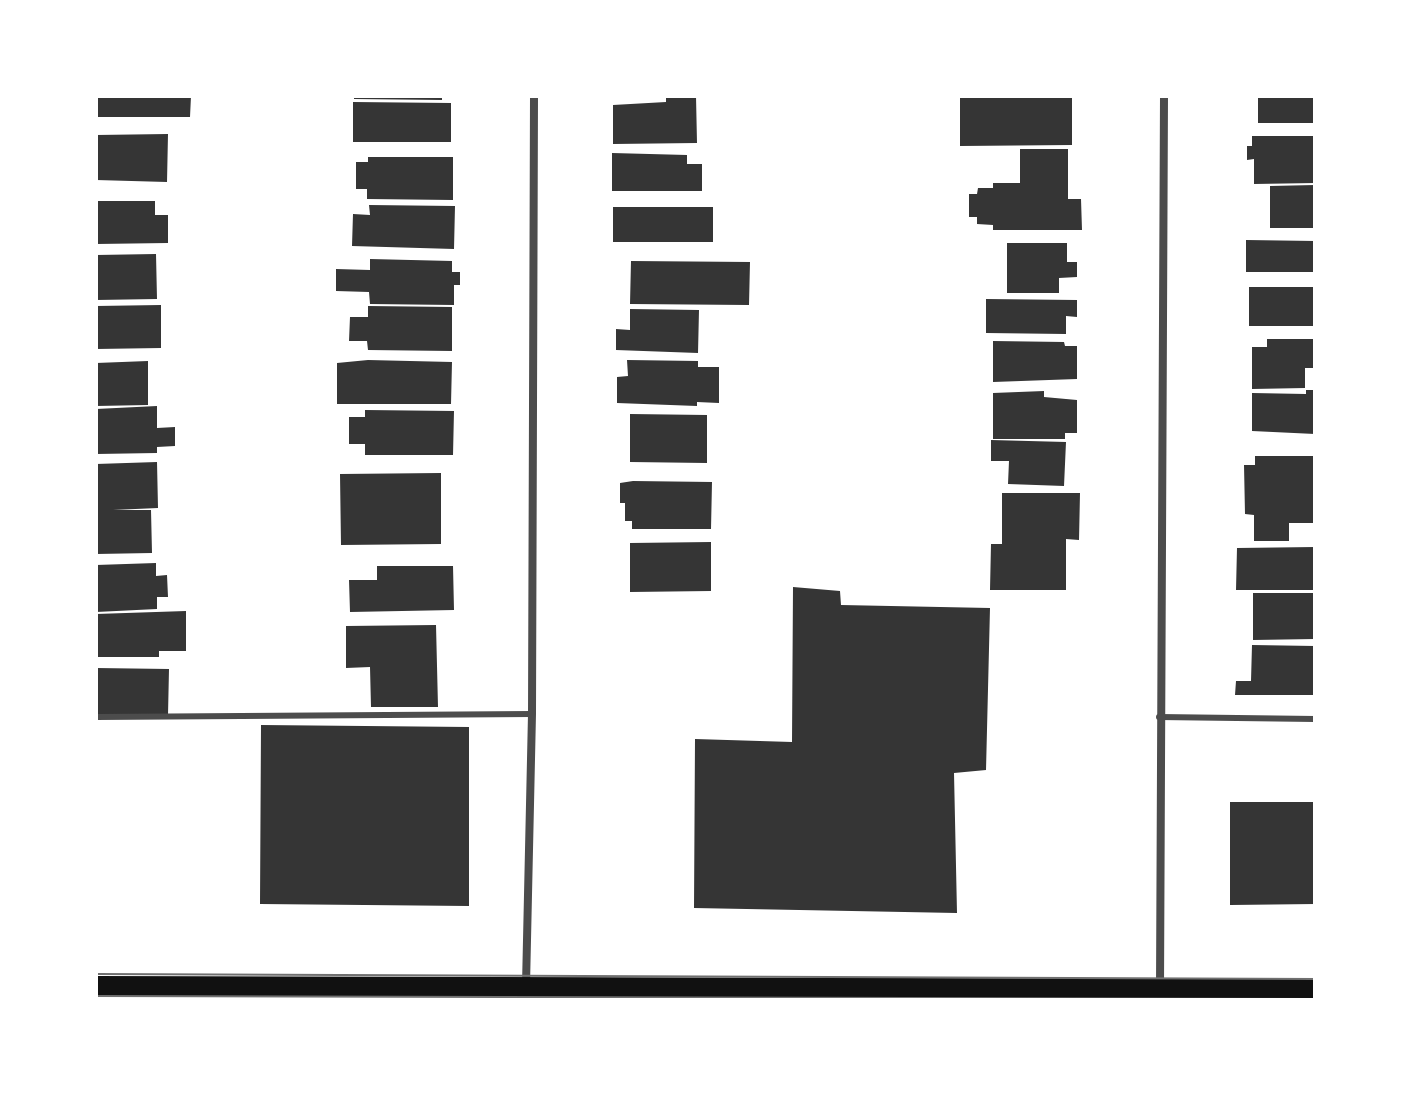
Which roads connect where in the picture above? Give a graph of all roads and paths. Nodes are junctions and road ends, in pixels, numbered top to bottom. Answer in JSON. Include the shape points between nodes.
{"nodes":[{"id":1,"x":534,"y":96,"type":"edge"},
{"id":2,"x":1164,"y":96,"type":"edge"},
{"id":3,"x":532,"y":714,"type":"junction"},
{"id":4,"x":96,"y":717,"type":"edge"},
{"id":5,"x":1159,"y":717,"type":"junction"},
{"id":6,"x":1315,"y":719,"type":"edge"},
{"id":7,"x":96,"y":986,"type":"edge"},
{"id":8,"x":526,"y":986,"type":"junction"},
{"id":9,"x":1160,"y":988,"type":"junction"},
{"id":10,"x":1315,"y":989,"type":"edge"}],
"edges":[{"from":1,"to":3,"type":"street"},
{"from":2,"to":5,"type":"street"},
{"from":3,"to":4,"type":"lane"},
{"from":3,"to":8,"type":"street"},
{"from":5,"to":6,"type":"lane"},
{"from":5,"to":9,"type":"street"},
{"from":7,"to":8,"type":"main road"},
{"from":8,"to":9,"type":"main road"},
{"from":9,"to":10,"type":"main road"}]}
